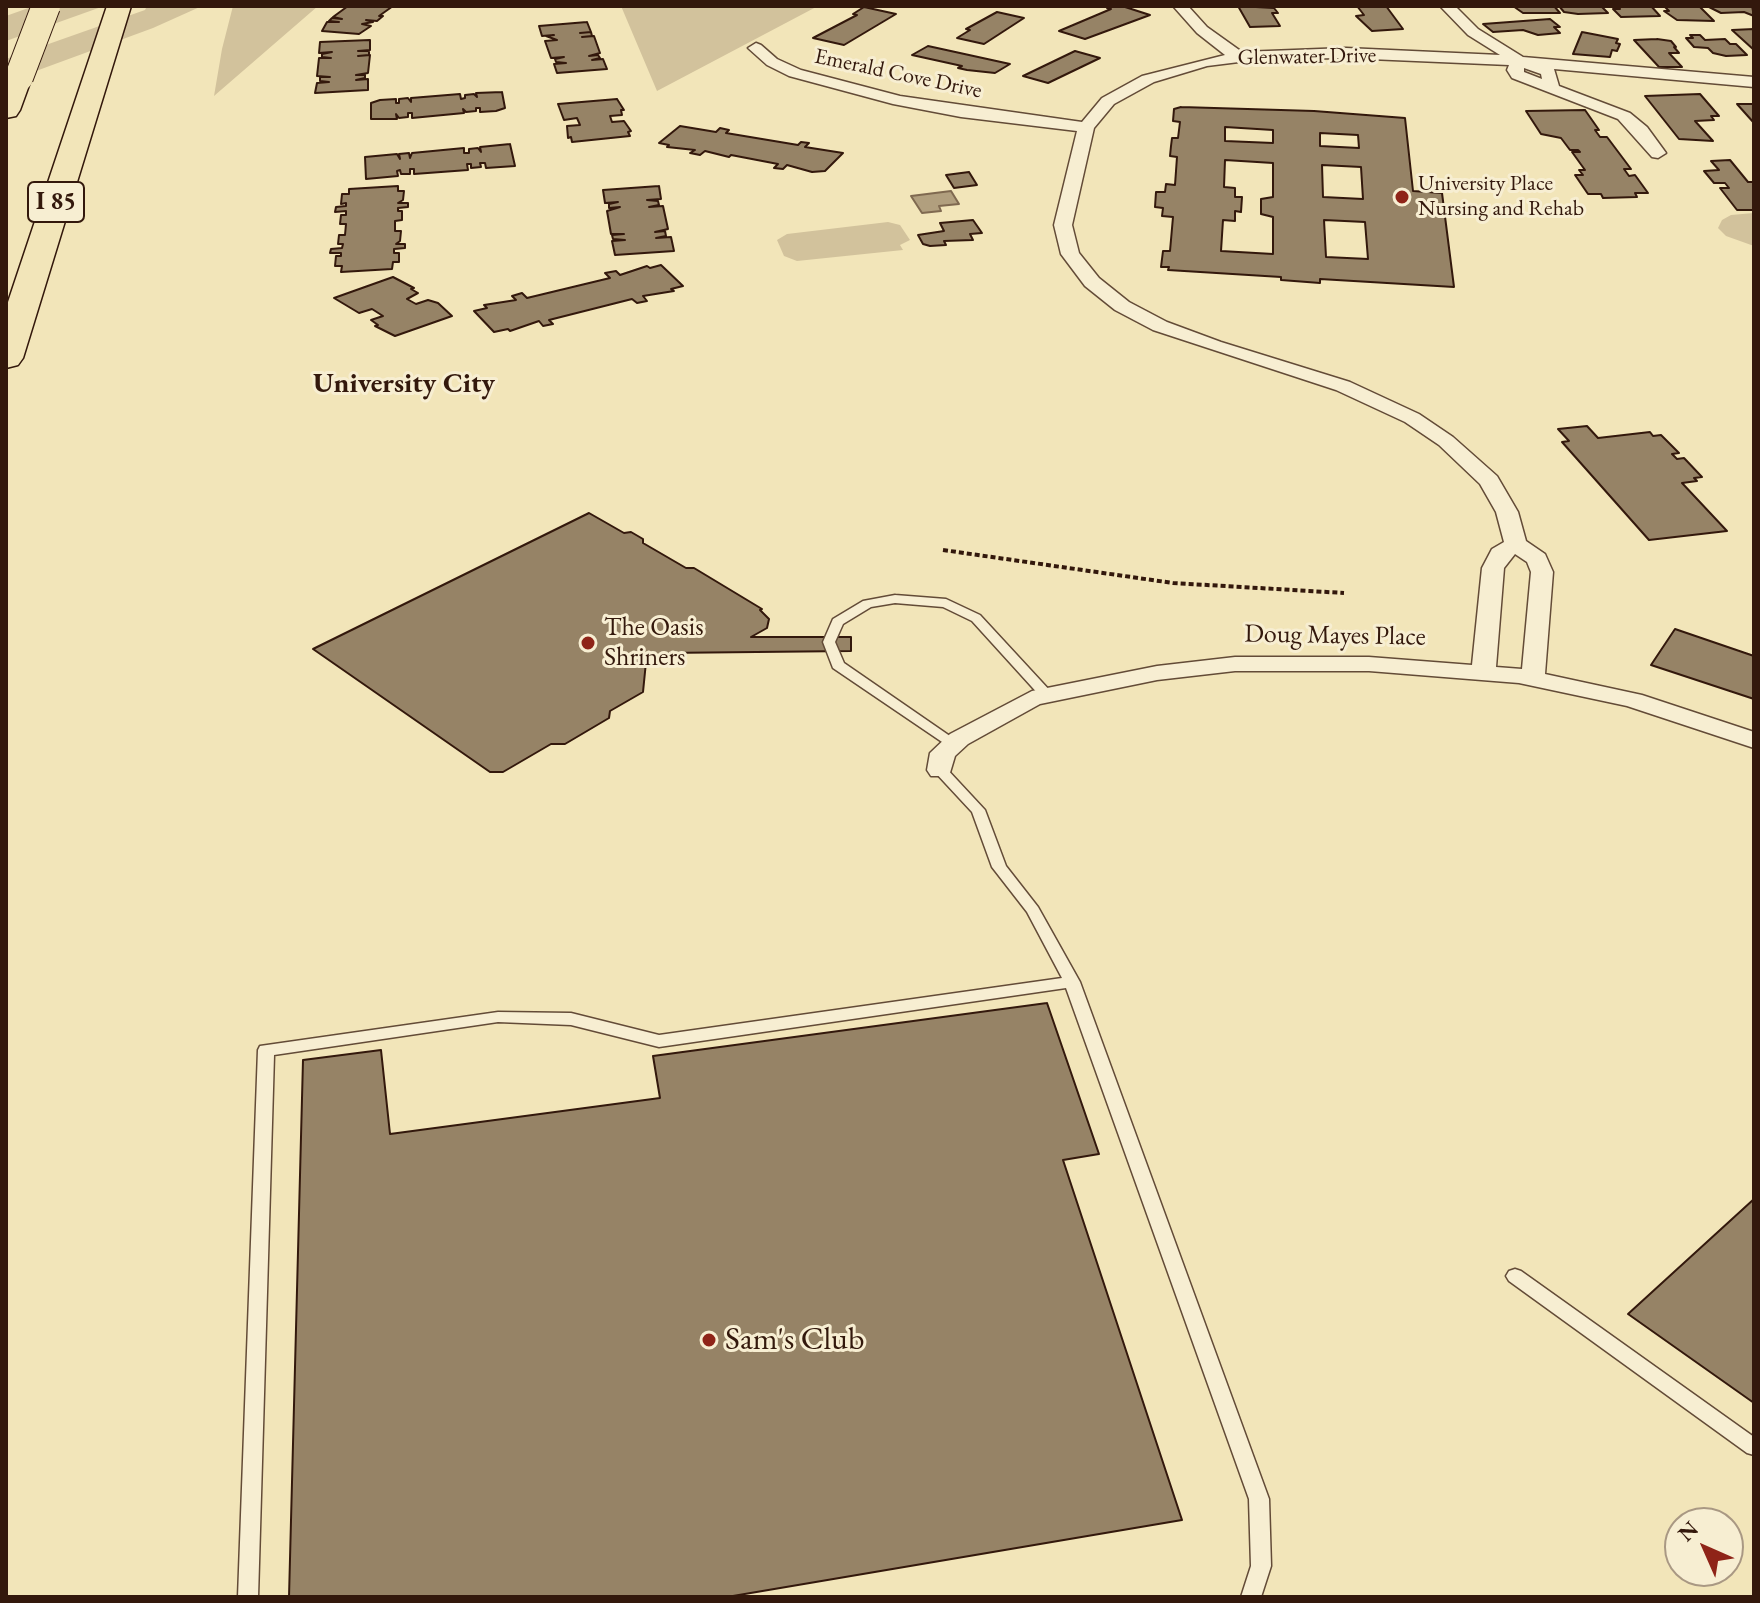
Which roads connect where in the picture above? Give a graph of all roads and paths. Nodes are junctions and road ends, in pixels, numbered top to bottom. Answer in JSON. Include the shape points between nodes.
{"nodes":[{"id":1,"x":46,"y":6,"type":"edge"},
{"id":2,"x":119,"y":6,"type":"edge"},
{"id":3,"x":1180,"y":6,"type":"edge"},
{"id":4,"x":1447,"y":6,"type":"edge"},
{"id":5,"x":756,"y":48,"type":"dead end"},
{"id":6,"x":1238,"y":57,"type":"junction"},
{"id":7,"x":1519,"y":61,"type":"junction"},
{"id":8,"x":1754,"y":82,"type":"edge"},
{"id":9,"x":6,"y":110,"type":"edge"},
{"id":10,"x":1086,"y":127,"type":"junction"},
{"id":11,"x":1658,"y":153,"type":"dead end"},
{"id":12,"x":6,"y":358,"type":"edge"},
{"id":13,"x":1516,"y":544,"type":"junction"},
{"id":14,"x":943,"y":550,"type":"dead end"},
{"id":15,"x":1344,"y":593,"type":"dead end"},
{"id":16,"x":1483,"y":672,"type":"junction"},
{"id":17,"x":1533,"y":678,"type":"junction"},
{"id":18,"x":1046,"y":694,"type":"junction"},
{"id":19,"x":1754,"y":740,"type":"edge"},
{"id":20,"x":953,"y":743,"type":"junction"},
{"id":21,"x":940,"y":770,"type":"joint"},
{"id":22,"x":1072,"y":982,"type":"junction"},
{"id":23,"x":1515,"y":1276,"type":"dead end"},
{"id":24,"x":1754,"y":1447,"type":"edge"},
{"id":25,"x":248,"y":1597,"type":"edge"},
{"id":26,"x":1251,"y":1597,"type":"edge"}],
"edges":[{"from":1,"to":9,"type":"highway","bridge":true},
{"from":2,"to":12,"type":"highway","number":"I 85"},
{"from":3,"to":6,"type":"street"},
{"from":4,"to":7,"type":"street","via":[[1473,32]]},
{"from":5,"to":10,"type":"street","name":"Emerald Cove Drive","via":[[795,73],[899,101]]},
{"from":6,"to":7,"type":"street","name":"Glenwater Drive","via":[[1326,52]]},
{"from":6,"to":10,"type":"street","name":"Glenwater Drive","via":[[1179,68],[1137,84],[1108,101]]},
{"from":7,"to":8,"type":"street","name":"Glenwater Drive"},
{"from":7,"to":11,"type":"street","via":[[1518,75],[1624,116]]},
{"from":10,"to":13,"type":"street","name":"Glenwater Drive","via":[[1063,225],[1070,254],[1092,282],[1160,326],[1343,386],[1412,418],[1453,446],[1489,481],[1507,512]]},
{"from":13,"to":16,"type":"street","via":[[1500,554],[1493,568]]},
{"from":13,"to":17,"type":"street","name":"Glenwater Drive","via":[[1537,559],[1542,572]]},
{"from":14,"to":15,"type":"path","via":[[1173,583]]},
{"from":16,"to":17,"type":"street","name":"Doug Mayes Place"},
{"from":16,"to":18,"type":"street","name":"Doug Mayes Place","via":[[1333,663],[1235,664]]},
{"from":17,"to":19,"type":"street","name":"Doug Mayes Place","via":[[1633,700]]},
{"from":18,"to":20,"type":"street","name":"Doug Mayes Place","via":[[992,717]]},
{"from":18,"to":20,"type":"lane","via":[[982,624],[946,603],[895,599],[867,604],[837,622],[829,642],[838,665]]},
{"from":20,"to":21,"type":"street","via":[[940,759]]},
{"from":21,"to":22,"type":"lane","via":[[978,810],[999,867],[1033,910]]},
{"from":22,"to":25,"type":"lane","via":[[659,1041],[571,1019],[498,1017],[266,1050]]},
{"from":22,"to":26,"type":"lane","via":[[1259,1499],[1261,1566]]},
{"from":23,"to":24,"type":"lane"}]}
